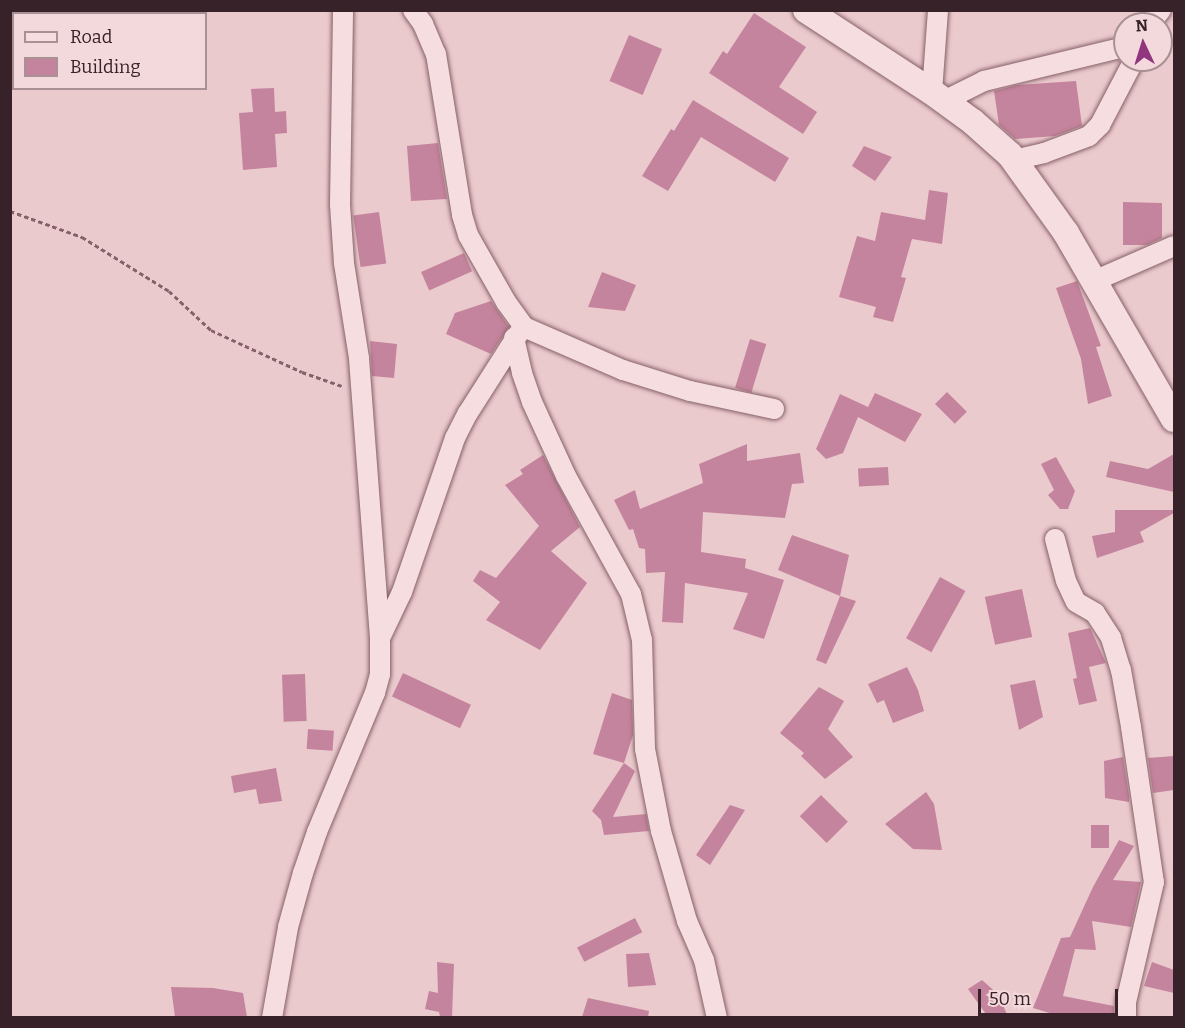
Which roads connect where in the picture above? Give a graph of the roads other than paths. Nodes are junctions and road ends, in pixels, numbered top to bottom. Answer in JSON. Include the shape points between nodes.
{"nodes":[{"id":1,"x":343,"y":10,"type":"edge"},
{"id":2,"x":413,"y":10,"type":"edge"},
{"id":3,"x":806,"y":10,"type":"edge"},
{"id":4,"x":938,"y":10,"type":"edge"},
{"id":5,"x":1113,"y":50,"type":"edge"},
{"id":6,"x":1128,"y":72,"type":"edge"},
{"id":7,"x":938,"y":97,"type":"junction"},
{"id":8,"x":1014,"y":160,"type":"junction"},
{"id":9,"x":1174,"y":246,"type":"edge"},
{"id":10,"x":1094,"y":281,"type":"junction"},
{"id":11,"x":519,"y":333,"type":"junction"},
{"id":12,"x":774,"y":409,"type":"dead end"},
{"id":13,"x":1174,"y":418,"type":"edge"},
{"id":14,"x":1055,"y":539,"type":"dead end"},
{"id":15,"x":380,"y":638,"type":"junction"},
{"id":16,"x":272,"y":1017,"type":"edge"},
{"id":17,"x":717,"y":1017,"type":"edge"},
{"id":18,"x":1126,"y":1017,"type":"edge"}],
"edges":[{"from":1,"to":15,"type":"street","via":[[340,204],[362,394]]},
{"from":2,"to":11,"type":"street","via":[[436,54],[468,235]]},
{"from":3,"to":7,"type":"street"},
{"from":4,"to":7,"type":"street"},
{"from":5,"to":7,"type":"street","via":[[984,81]]},
{"from":6,"to":8,"type":"street","via":[[1100,124],[1089,136]]},
{"from":7,"to":8,"type":"street","via":[[973,122]]},
{"from":8,"to":10,"type":"street","via":[[1066,233]]},
{"from":9,"to":10,"type":"street"},
{"from":10,"to":13,"type":"street"},
{"from":11,"to":12,"type":"street","via":[[690,391]]},
{"from":11,"to":15,"type":"street","via":[[455,438],[402,592]]},
{"from":11,"to":17,"type":"street","via":[[522,373],[546,434],[631,594],[642,640],[645,749],[662,831],[687,921],[704,960]]},
{"from":14,"to":18,"type":"street","via":[[1076,602],[1095,613],[1111,638],[1131,727],[1154,882],[1126,1002]]},
{"from":15,"to":16,"type":"street","via":[[380,674],[375,693],[303,873],[288,927]]}]}
